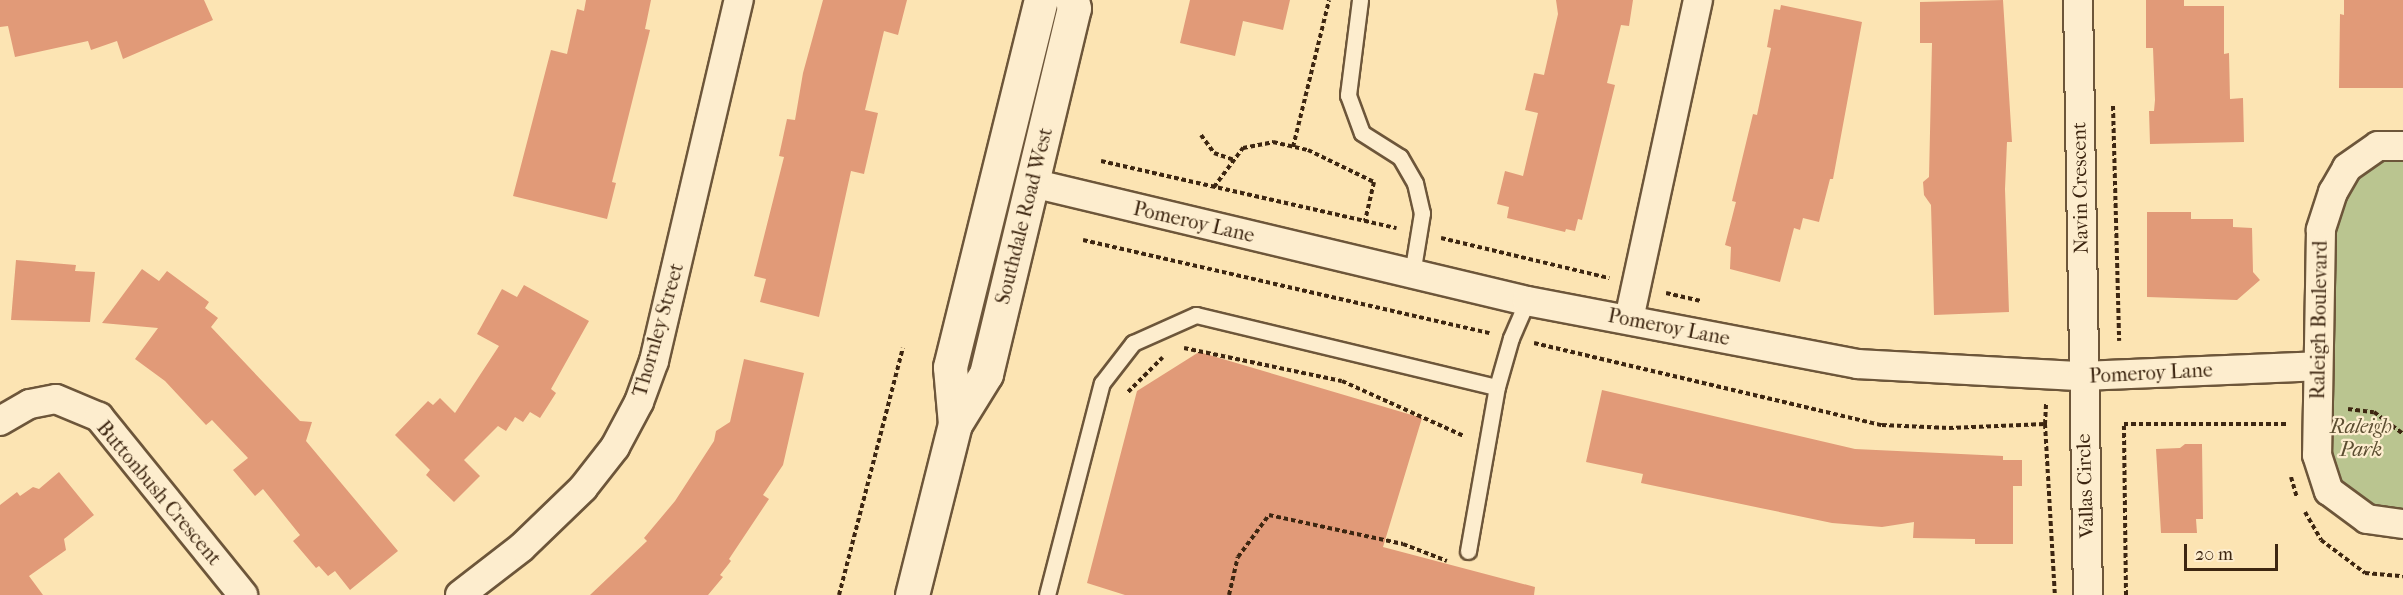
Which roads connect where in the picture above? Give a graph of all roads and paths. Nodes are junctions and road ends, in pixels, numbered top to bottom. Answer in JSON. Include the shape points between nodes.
{"nodes":[{"id":1,"x":739,"y":0,"type":"edge"},
{"id":2,"x":1041,"y":0,"type":"edge"},
{"id":3,"x":1072,"y":0,"type":"edge"},
{"id":4,"x":1329,"y":0,"type":"edge"},
{"id":5,"x":1360,"y":0,"type":"edge"},
{"id":6,"x":1698,"y":0,"type":"edge"},
{"id":7,"x":2078,"y":0,"type":"edge"},
{"id":8,"x":2113,"y":94,"type":"dead end"},
{"id":9,"x":1201,"y":135,"type":"dead end"},
{"id":10,"x":2403,"y":146,"type":"edge"},
{"id":11,"x":1293,"y":147,"type":"junction"},
{"id":12,"x":1234,"y":160,"type":"junction"},
{"id":13,"x":1032,"y":183,"type":"junction"},
{"id":14,"x":1214,"y":187,"type":"dead end"},
{"id":15,"x":1365,"y":221,"type":"dead end"},
{"id":16,"x":1083,"y":240,"type":"dead end"},
{"id":17,"x":1412,"y":274,"type":"junction"},
{"id":18,"x":1527,"y":301,"type":"junction"},
{"id":19,"x":1629,"y":319,"type":"junction"},
{"id":20,"x":1511,"y":338,"type":"junction"},
{"id":21,"x":2119,"y":341,"type":"dead end"},
{"id":22,"x":1175,"y":346,"type":"dead end"},
{"id":23,"x":903,"y":348,"type":"dead end"},
{"id":24,"x":1167,"y":354,"type":"dead end"},
{"id":25,"x":2317,"y":366,"type":"junction"},
{"id":26,"x":2082,"y":376,"type":"junction"},
{"id":27,"x":1497,"y":387,"type":"junction"},
{"id":28,"x":1119,"y":400,"type":"dead end"},
{"id":29,"x":2341,"y":408,"type":"dead end"},
{"id":30,"x":0,"y":421,"type":"edge"},
{"id":31,"x":955,"y":424,"type":"junction"},
{"id":32,"x":2403,"y":434,"type":"edge"},
{"id":33,"x":2291,"y":435,"type":"dead end"},
{"id":34,"x":1470,"y":439,"type":"dead end"},
{"id":35,"x":2291,"y":466,"type":"dead end"},
{"id":36,"x":2403,"y":524,"type":"edge"},
{"id":37,"x":1452,"y":551,"type":"dead end"},
{"id":38,"x":1468,"y":551,"type":"dead end"},
{"id":39,"x":2403,"y":576,"type":"edge"},
{"id":40,"x":243,"y":595,"type":"edge"},
{"id":41,"x":460,"y":595,"type":"edge"},
{"id":42,"x":839,"y":595,"type":"edge"},
{"id":43,"x":912,"y":595,"type":"edge"},
{"id":44,"x":1047,"y":595,"type":"edge"},
{"id":45,"x":1229,"y":595,"type":"edge"},
{"id":46,"x":2055,"y":595,"type":"edge"},
{"id":47,"x":2088,"y":595,"type":"edge"},
{"id":48,"x":2126,"y":595,"type":"edge"}],
"edges":[{"from":1,"to":41,"type":"street","name":"Thornley Street","via":[[654,361],[639,402],[615,447],[583,488],[522,547]]},
{"from":2,"to":31,"type":"main road","name":"Southdale Road West","via":[[950,367]]},
{"from":3,"to":13,"type":"main road","name":"Southdale Road West","via":[[1074,8]]},
{"from":4,"to":11,"type":"path"},
{"from":5,"to":17,"type":"lane","via":[[1348,95],[1362,133],[1400,157],[1415,183],[1422,213]]},
{"from":6,"to":19,"type":"street"},
{"from":7,"to":26,"type":"street","name":"Navin Crescent"},
{"from":8,"to":21,"type":"path"},
{"from":9,"to":12,"type":"path","via":[[1214,153]]},
{"from":10,"to":25,"type":"street","name":"Raleigh Boulevard","via":[[2378,146],[2347,168],[2333,192],[2321,230]]},
{"from":11,"to":12,"type":"path","via":[[1273,142],[1243,148]]},
{"from":11,"to":15,"type":"path","via":[[1374,182]]},
{"from":12,"to":14,"type":"path"},
{"from":13,"to":17,"type":"street","name":"Pomeroy Lane"},
{"from":13,"to":31,"type":"main road","name":"Southdale Road West","via":[[986,374]]},
{"from":16,"to":20,"type":"path"},
{"from":17,"to":18,"type":"street","name":"Pomeroy Lane"},
{"from":18,"to":19,"type":"street","name":"Pomeroy Lane"},
{"from":18,"to":20,"type":"lane"},
{"from":19,"to":26,"type":"street","name":"Pomeroy Lane","via":[[1857,364]]},
{"from":20,"to":27,"type":"lane"},
{"from":20,"to":46,"type":"path","via":[[1882,425],[1949,428],[2045,424]]},
{"from":22,"to":34,"type":"path","via":[[1342,381]]},
{"from":23,"to":42,"type":"path"},
{"from":24,"to":28,"type":"path"},
{"from":25,"to":26,"type":"street","name":"Pomeroy Lane"},
{"from":25,"to":36,"type":"street","name":"Raleigh Boulevard","via":[[2317,455],[2329,491],[2367,519]]},
{"from":26,"to":47,"type":"street","name":"Vallas Circle"},
{"from":27,"to":38,"type":"lane"},
{"from":27,"to":44,"type":"lane","via":[[1196,315],[1133,343],[1102,383]]},
{"from":29,"to":32,"type":"path","via":[[2374,412]]},
{"from":30,"to":40,"type":"street","name":"Buttonbush Crescent","via":[[30,404],[56,399],[99,417]]},
{"from":31,"to":43,"type":"main road","name":"Southdale Road West"},
{"from":33,"to":48,"type":"path","via":[[2291,424],[2124,424]]},
{"from":35,"to":39,"type":"path","via":[[2291,487],[2321,540],[2365,573]]},
{"from":37,"to":45,"type":"path","via":[[1449,562],[1403,544],[1269,515],[1238,557]]}]}
